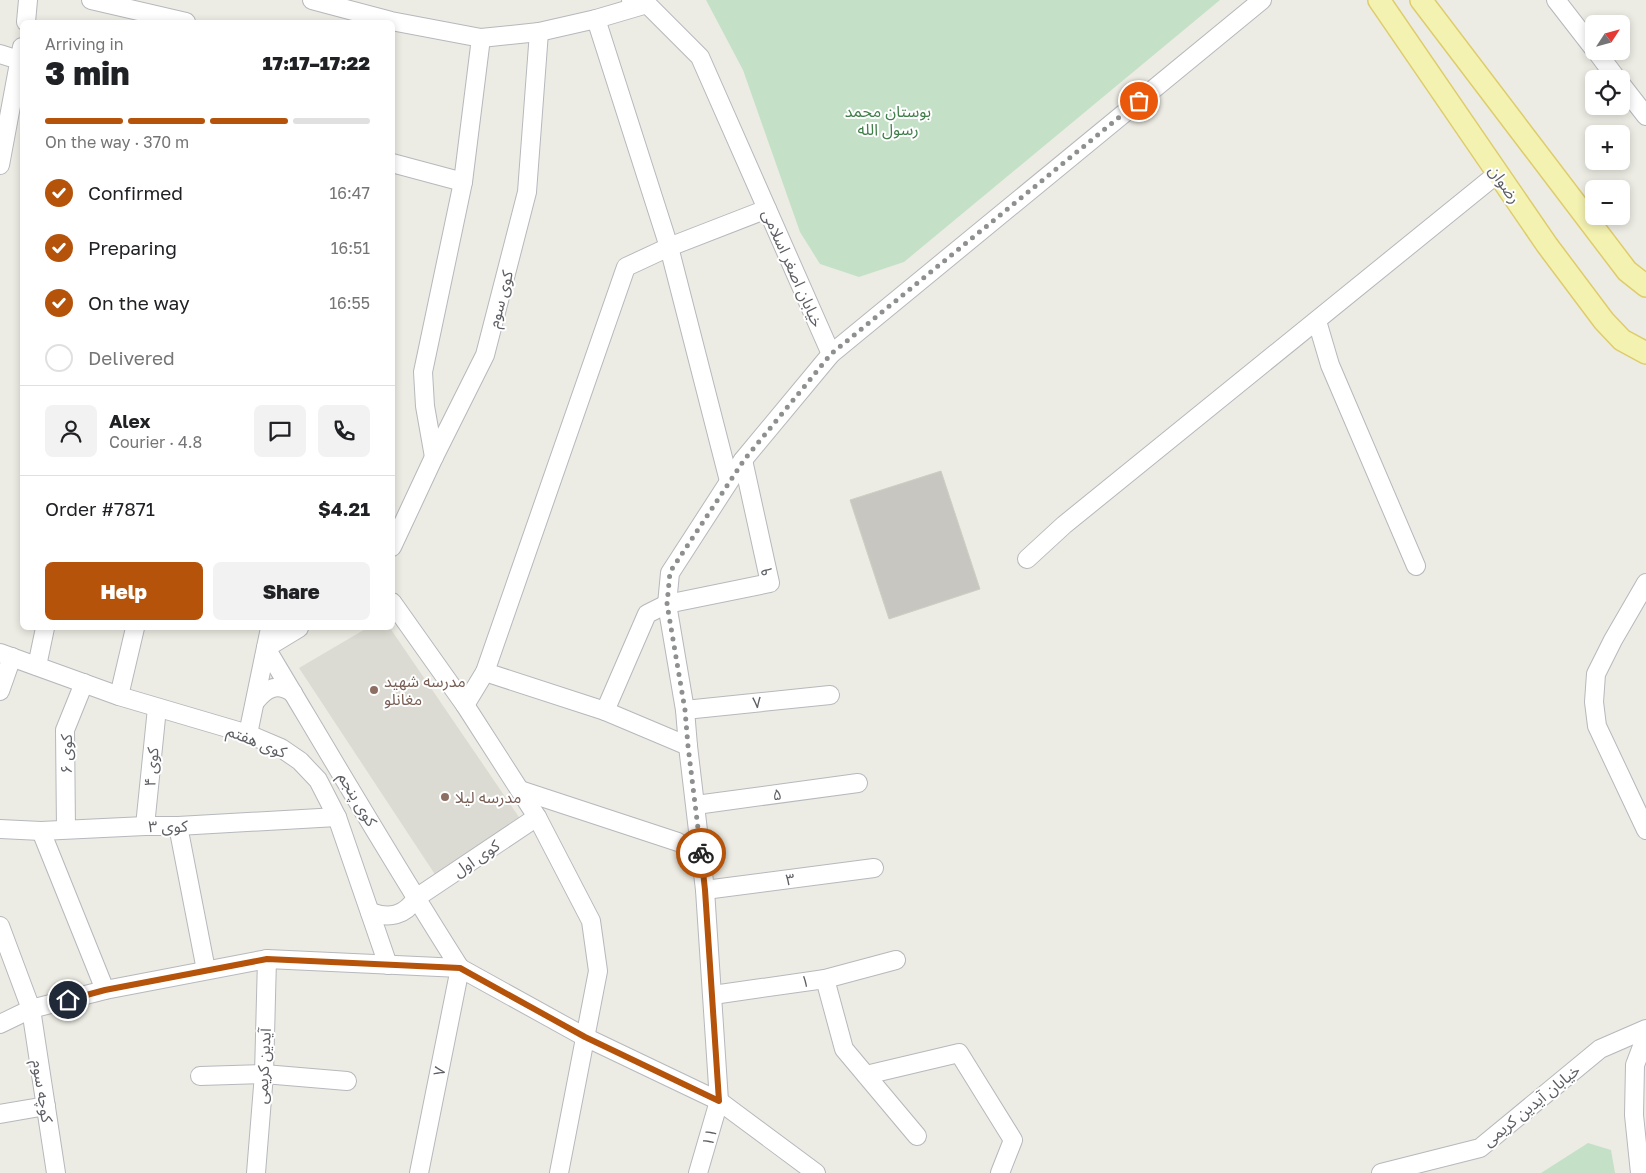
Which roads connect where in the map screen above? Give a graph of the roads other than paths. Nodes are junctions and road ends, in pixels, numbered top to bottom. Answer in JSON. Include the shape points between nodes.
{"nodes":[{"id":1,"x":28,"y":0,"type":"edge"},
{"id":2,"x":92,"y":0,"type":"edge"},
{"id":3,"x":312,"y":0,"type":"edge"},
{"id":4,"x":1262,"y":0,"type":"edge"},
{"id":5,"x":1379,"y":0,"type":"edge"},
{"id":6,"x":1421,"y":0,"type":"edge"},
{"id":7,"x":1556,"y":0,"type":"edge"},
{"id":8,"x":639,"y":2,"type":"edge"},
{"id":9,"x":119,"y":3,"type":"edge"},
{"id":10,"x":596,"y":19,"type":"junction"},
{"id":11,"x":26,"y":20,"type":"edge"},
{"id":12,"x":179,"y":20,"type":"edge"},
{"id":13,"x":383,"y":20,"type":"edge"},
{"id":14,"x":395,"y":23,"type":"edge"},
{"id":15,"x":539,"y":32,"type":"junction"},
{"id":16,"x":1585,"y":37,"type":"edge"},
{"id":17,"x":480,"y":38,"type":"junction"},
{"id":18,"x":0,"y":54,"type":"edge"},
{"id":19,"x":20,"y":56,"type":"edge"},
{"id":20,"x":1603,"y":60,"type":"edge"},
{"id":21,"x":20,"y":66,"type":"edge"},
{"id":22,"x":1610,"y":70,"type":"edge"},
{"id":23,"x":1630,"y":96,"type":"edge"},
{"id":24,"x":1646,"y":116,"type":"edge"},
{"id":25,"x":0,"y":164,"type":"edge"},
{"id":26,"x":395,"y":164,"type":"edge"},
{"id":27,"x":1497,"y":174,"type":"junction"},
{"id":28,"x":463,"y":182,"type":"junction"},
{"id":29,"x":767,"y":209,"type":"junction"},
{"id":30,"x":669,"y":247,"type":"junction"},
{"id":31,"x":1646,"y":286,"type":"edge"},
{"id":32,"x":1316,"y":321,"type":"junction"},
{"id":33,"x":1646,"y":353,"type":"edge"},
{"id":34,"x":831,"y":354,"type":"junction"},
{"id":35,"x":434,"y":457,"type":"junction"},
{"id":36,"x":744,"y":460,"type":"junction"},
{"id":37,"x":729,"y":481,"type":"junction"},
{"id":38,"x":395,"y":541,"type":"edge"},
{"id":39,"x":1027,"y":559,"type":"dead end"},
{"id":40,"x":1416,"y":566,"type":"dead end"},
{"id":41,"x":1646,"y":584,"type":"edge"},
{"id":42,"x":667,"y":604,"type":"junction"},
{"id":43,"x":395,"y":606,"type":"edge"},
{"id":44,"x":46,"y":630,"type":"edge"},
{"id":45,"x":135,"y":630,"type":"edge"},
{"id":46,"x":270,"y":630,"type":"edge"},
{"id":47,"x":296,"y":630,"type":"edge"},
{"id":48,"x":266,"y":648,"type":"junction"},
{"id":49,"x":6,"y":655,"type":"edge"},
{"id":50,"x":37,"y":666,"type":"junction"},
{"id":51,"x":484,"y":672,"type":"junction"},
{"id":52,"x":84,"y":682,"type":"junction"},
{"id":53,"x":0,"y":691,"type":"edge"},
{"id":54,"x":293,"y":693,"type":"junction"},
{"id":55,"x":830,"y":695,"type":"dead end"},
{"id":56,"x":119,"y":696,"type":"junction"},
{"id":57,"x":255,"y":702,"type":"junction"},
{"id":58,"x":465,"y":705,"type":"junction"},
{"id":59,"x":156,"y":708,"type":"junction"},
{"id":60,"x":685,"y":710,"type":"junction"},
{"id":61,"x":605,"y":711,"type":"junction"},
{"id":62,"x":248,"y":734,"type":"junction"},
{"id":63,"x":688,"y":746,"type":"junction"},
{"id":64,"x":858,"y":783,"type":"dead end"},
{"id":65,"x":520,"y":790,"type":"junction"},
{"id":66,"x":696,"y":804,"type":"junction"},
{"id":67,"x":337,"y":817,"type":"junction"},
{"id":68,"x":537,"y":817,"type":"junction"},
{"id":69,"x":145,"y":826,"type":"junction"},
{"id":70,"x":178,"y":826,"type":"junction"},
{"id":71,"x":0,"y":829,"type":"edge"},
{"id":72,"x":66,"y":829,"type":"junction"},
{"id":73,"x":1646,"y":830,"type":"edge"},
{"id":74,"x":41,"y":831,"type":"junction"},
{"id":75,"x":678,"y":842,"type":"dead end"},
{"id":76,"x":874,"y":868,"type":"dead end"},
{"id":77,"x":705,"y":890,"type":"junction"},
{"id":78,"x":416,"y":898,"type":"junction"},
{"id":79,"x":370,"y":912,"type":"junction"},
{"id":80,"x":0,"y":926,"type":"edge"},
{"id":81,"x":267,"y":959,"type":"junction"},
{"id":82,"x":896,"y":960,"type":"dead end"},
{"id":83,"x":388,"y":965,"type":"junction"},
{"id":84,"x":460,"y":968,"type":"junction"},
{"id":85,"x":206,"y":970,"type":"junction"},
{"id":86,"x":825,"y":979,"type":"junction"},
{"id":87,"x":105,"y":990,"type":"junction"},
{"id":88,"x":713,"y":994,"type":"junction"},
{"id":89,"x":31,"y":1009,"type":"junction"},
{"id":90,"x":0,"y":1024,"type":"edge"},
{"id":91,"x":1646,"y":1029,"type":"edge"},
{"id":92,"x":1646,"y":1036,"type":"edge"},
{"id":93,"x":585,"y":1037,"type":"junction"},
{"id":94,"x":264,"y":1074,"type":"junction"},
{"id":95,"x":866,"y":1075,"type":"junction"},
{"id":96,"x":200,"y":1076,"type":"dead end"},
{"id":97,"x":347,"y":1081,"type":"dead end"},
{"id":98,"x":719,"y":1101,"type":"junction"},
{"id":99,"x":46,"y":1106,"type":"junction"},
{"id":100,"x":0,"y":1114,"type":"edge"},
{"id":101,"x":918,"y":1136,"type":"dead end"},
{"id":102,"x":796,"y":1166,"type":"edge"},
{"id":103,"x":56,"y":1173,"type":"edge"},
{"id":104,"x":256,"y":1173,"type":"edge"},
{"id":105,"x":419,"y":1173,"type":"edge"},
{"id":106,"x":559,"y":1173,"type":"edge"},
{"id":107,"x":698,"y":1173,"type":"edge"},
{"id":108,"x":816,"y":1173,"type":"edge"},
{"id":109,"x":1000,"y":1173,"type":"edge"},
{"id":110,"x":1381,"y":1173,"type":"edge"},
{"id":111,"x":1640,"y":1173,"type":"edge"}],
"edges":[{"from":1,"to":11,"type":"street"},
{"from":2,"to":9,"type":"street"},
{"from":3,"to":13,"type":"street"},
{"from":4,"to":34,"type":"street"},
{"from":5,"to":27,"type":"main road","name":"رضوان"},
{"from":6,"to":31,"type":"main road","via":[[1627,272]]},
{"from":7,"to":16,"type":"street"},
{"from":8,"to":10,"type":"street"},
{"from":8,"to":29,"type":"street","name":"خیابان اصغر اسلامی","via":[[700,58]]},
{"from":9,"to":12,"type":"street"},
{"from":10,"to":15,"type":"street"},
{"from":10,"to":30,"type":"street"},
{"from":14,"to":17,"type":"street"},
{"from":15,"to":17,"type":"street"},
{"from":15,"to":35,"type":"street","name":"کوی سوم","via":[[527,192],[485,355]]},
{"from":17,"to":28,"type":"street"},
{"from":18,"to":19,"type":"street"},
{"from":20,"to":22,"type":"street"},
{"from":21,"to":25,"type":"street"},
{"from":23,"to":24,"type":"street"},
{"from":26,"to":28,"type":"street"},
{"from":27,"to":32,"type":"street"},
{"from":27,"to":33,"type":"main road","name":"رضوان","via":[[1604,321],[1622,340]]},
{"from":28,"to":35,"type":"street","via":[[422,372]]},
{"from":29,"to":30,"type":"street"},
{"from":29,"to":34,"type":"street","name":"خیابان اصغر اسلامی"},
{"from":30,"to":37,"type":"street"},
{"from":30,"to":51,"type":"street","via":[[626,267]]},
{"from":32,"to":39,"type":"street","via":[[1064,525]]},
{"from":32,"to":40,"type":"street","via":[[1330,365]]},
{"from":34,"to":36,"type":"street","name":"۱۱"},
{"from":35,"to":38,"type":"street","name":"کوی سوم"},
{"from":36,"to":37,"type":"street","name":"۱۱"},
{"from":36,"to":42,"type":"street","name":"۹","via":[[770,583]]},
{"from":37,"to":42,"type":"street","name":"۱۱","via":[[670,572]]},
{"from":41,"to":73,"type":"street","via":[[1596,674],[1594,702],[1597,726]]},
{"from":42,"to":60,"type":"street","name":"۱۱"},
{"from":42,"to":61,"type":"street","via":[[647,614]]},
{"from":43,"to":58,"type":"street"},
{"from":44,"to":50,"type":"street"},
{"from":45,"to":56,"type":"street"},
{"from":46,"to":48,"type":"street"},
{"from":47,"to":48,"type":"street"},
{"from":48,"to":54,"type":"street","name":"کوی پنجم"},
{"from":48,"to":57,"type":"street"},
{"from":49,"to":50,"type":"street","name":"کوی هفتم"},
{"from":49,"to":53,"type":"street"},
{"from":50,"to":52,"type":"street","name":"کوی هفتم"},
{"from":51,"to":58,"type":"street"},
{"from":51,"to":61,"type":"street"},
{"from":52,"to":56,"type":"street","name":"کوی هفتم"},
{"from":52,"to":72,"type":"street","name":"کوی ۶","via":[[65,730]]},
{"from":54,"to":57,"type":"street","via":[[285,687],[273,688],[262,693]]},
{"from":54,"to":78,"type":"street","name":"کوی پنجم"},
{"from":55,"to":60,"type":"street","name":"۷"},
{"from":56,"to":59,"type":"street","name":"کوی هفتم"},
{"from":57,"to":62,"type":"street"},
{"from":58,"to":65,"type":"street"},
{"from":59,"to":62,"type":"street","name":"کوی هفتم"},
{"from":59,"to":69,"type":"street","name":"کوی ۴"},
{"from":60,"to":63,"type":"street","name":"۱۱"},
{"from":61,"to":63,"type":"street"},
{"from":62,"to":67,"type":"street","name":"کوی هفتم","via":[[281,748],[300,761],[318,780]]},
{"from":63,"to":66,"type":"street","name":"۱۱"},
{"from":64,"to":66,"type":"street","name":"۵"},
{"from":65,"to":68,"type":"street"},
{"from":65,"to":75,"type":"street"},
{"from":66,"to":77,"type":"street","name":"۱۱"},
{"from":67,"to":70,"type":"street","name":"کوی ۳"},
{"from":67,"to":79,"type":"street","name":"کوی هفتم"},
{"from":68,"to":78,"type":"street","name":"کوی اول"},
{"from":68,"to":93,"type":"street","via":[[591,921],[598,971]]},
{"from":69,"to":70,"type":"street","name":"کوی ۳"},
{"from":69,"to":72,"type":"street","name":"کوی ۳"},
{"from":70,"to":85,"type":"street"},
{"from":71,"to":74,"type":"street","name":"کوی ۳"},
{"from":72,"to":74,"type":"street","name":"کوی ۳"},
{"from":74,"to":87,"type":"street"},
{"from":76,"to":77,"type":"street","name":"۳"},
{"from":77,"to":88,"type":"street","name":"۱۱"},
{"from":78,"to":79,"type":"street","name":"کوی اول","via":[[397,915]]},
{"from":78,"to":84,"type":"street","name":"کوی پنجم"},
{"from":79,"to":83,"type":"street","name":"کوی هفتم"},
{"from":80,"to":89,"type":"street","name":"کوچه سوم"},
{"from":81,"to":83,"type":"street"},
{"from":81,"to":85,"type":"street"},
{"from":81,"to":94,"type":"street","name":"آیدین کریمی"},
{"from":82,"to":86,"type":"street","name":"۱"},
{"from":83,"to":84,"type":"street"},
{"from":84,"to":93,"type":"street"},
{"from":84,"to":105,"type":"street","name":"۷"},
{"from":85,"to":87,"type":"street"},
{"from":86,"to":88,"type":"street","name":"۱"},
{"from":86,"to":95,"type":"street","via":[[844,1050]]},
{"from":87,"to":89,"type":"street"},
{"from":88,"to":98,"type":"street","name":"۱۱"},
{"from":89,"to":90,"type":"street"},
{"from":89,"to":99,"type":"street","name":"کوچه سوم"},
{"from":91,"to":110,"type":"street","name":"خیابان آیدین کریمی","via":[[1600,1049],[1480,1148]]},
{"from":92,"to":111,"type":"street","via":[[1635,1065],[1634,1115]]},
{"from":93,"to":98,"type":"street"},
{"from":93,"to":106,"type":"street"},
{"from":94,"to":96,"type":"street"},
{"from":94,"to":97,"type":"street"},
{"from":94,"to":104,"type":"street","name":"آیدین کریمی"},
{"from":95,"to":101,"type":"street"},
{"from":95,"to":109,"type":"street","via":[[959,1054],[1013,1140]]},
{"from":98,"to":102,"type":"street"},
{"from":98,"to":107,"type":"street","name":"۱۱"},
{"from":99,"to":100,"type":"street"},
{"from":99,"to":103,"type":"street","name":"کوچه سوم"},
{"from":102,"to":108,"type":"street"}]}
